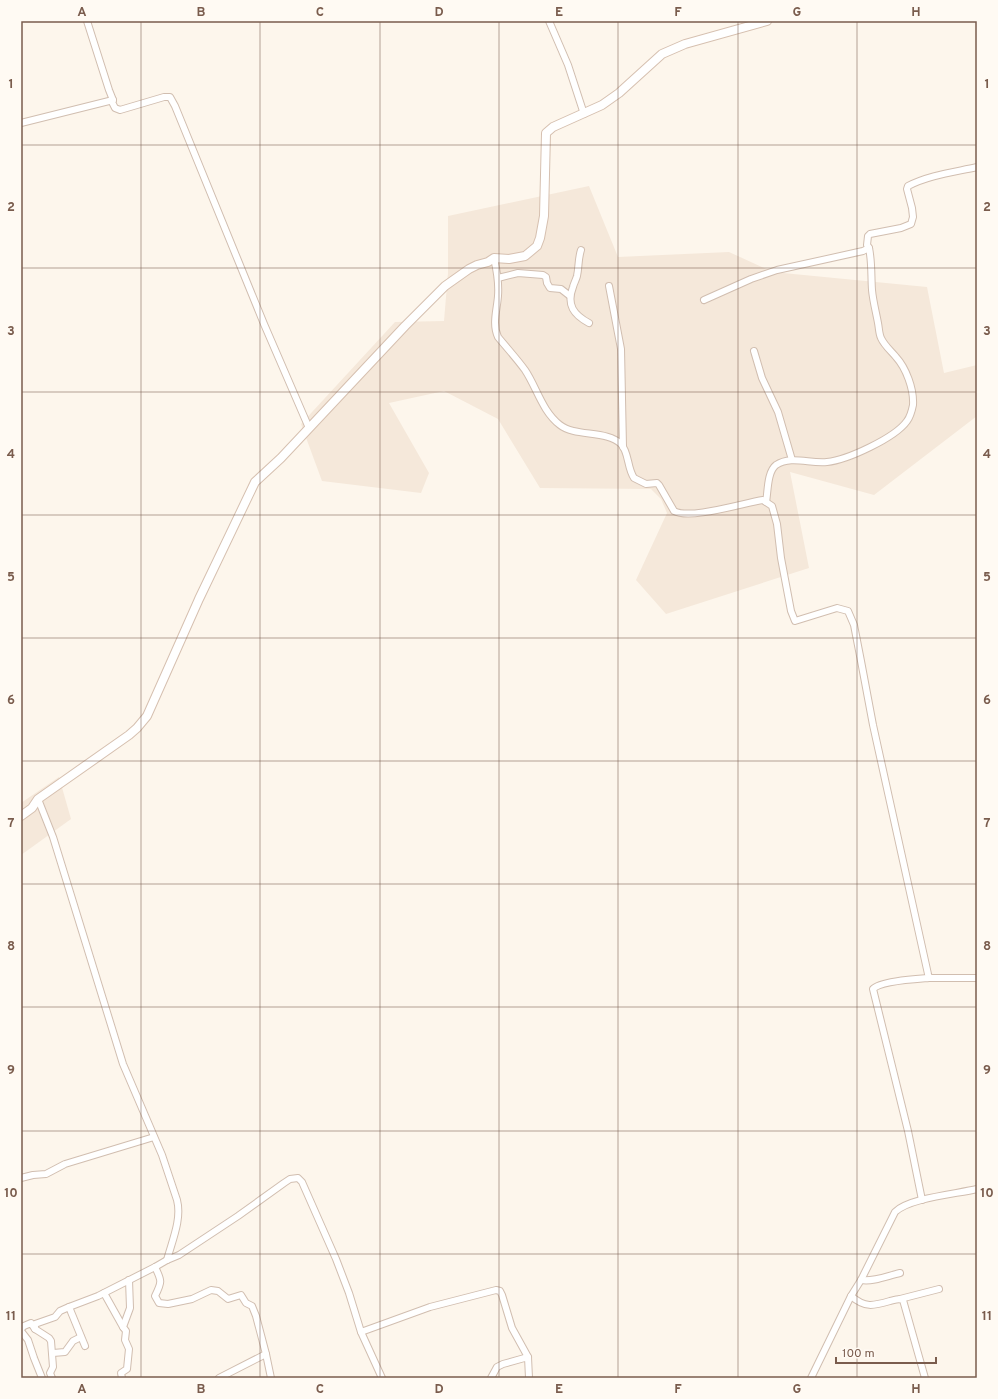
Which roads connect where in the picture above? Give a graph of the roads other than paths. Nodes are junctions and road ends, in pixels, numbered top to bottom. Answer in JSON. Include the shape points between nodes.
{"nodes":[{"id":1,"x":86,"y":21,"type":"edge"},
{"id":2,"x":550,"y":21,"type":"edge"},
{"id":3,"x":765,"y":21,"type":"edge"},
{"id":4,"x":113,"y":100,"type":"junction"},
{"id":5,"x":584,"y":114,"type":"junction"},
{"id":6,"x":21,"y":124,"type":"edge"},
{"id":7,"x":977,"y":167,"type":"edge"},
{"id":8,"x":869,"y":248,"type":"junction"},
{"id":9,"x":581,"y":250,"type":"dead end"},
{"id":10,"x":494,"y":258,"type":"junction"},
{"id":11,"x":498,"y":278,"type":"junction"},
{"id":12,"x":609,"y":286,"type":"dead end"},
{"id":13,"x":570,"y":296,"type":"junction"},
{"id":14,"x":704,"y":300,"type":"dead end"},
{"id":15,"x":589,"y":323,"type":"dead end"},
{"id":16,"x":754,"y":351,"type":"dead end"},
{"id":17,"x":309,"y":428,"type":"junction"},
{"id":18,"x":623,"y":447,"type":"junction"},
{"id":19,"x":792,"y":460,"type":"junction"},
{"id":20,"x":766,"y":502,"type":"junction"},
{"id":21,"x":38,"y":799,"type":"junction"},
{"id":22,"x":21,"y":816,"type":"edge"},
{"id":23,"x":929,"y":978,"type":"junction"},
{"id":24,"x":977,"y":978,"type":"edge"},
{"id":25,"x":154,"y":1137,"type":"junction"},
{"id":26,"x":21,"y":1178,"type":"edge"},
{"id":27,"x":977,"y":1189,"type":"edge"},
{"id":28,"x":922,"y":1200,"type":"junction"},
{"id":29,"x":173,"y":1257,"type":"junction"},
{"id":30,"x":155,"y":1267,"type":"junction"},
{"id":31,"x":900,"y":1273,"type":"dead end"},
{"id":32,"x":129,"y":1280,"type":"junction"},
{"id":33,"x":861,"y":1280,"type":"junction"},
{"id":34,"x":939,"y":1289,"type":"dead end"},
{"id":35,"x":104,"y":1293,"type":"junction"},
{"id":36,"x":851,"y":1296,"type":"junction"},
{"id":37,"x":900,"y":1299,"type":"junction"},
{"id":38,"x":69,"y":1306,"type":"junction"},
{"id":39,"x":122,"y":1327,"type":"junction"},
{"id":40,"x":35,"y":1329,"type":"junction"},
{"id":41,"x":21,"y":1332,"type":"edge"},
{"id":42,"x":362,"y":1332,"type":"junction"},
{"id":43,"x":81,"y":1337,"type":"junction"},
{"id":44,"x":85,"y":1346,"type":"dead end"},
{"id":45,"x":53,"y":1353,"type":"junction"},
{"id":46,"x":266,"y":1354,"type":"junction"},
{"id":47,"x":528,"y":1357,"type":"junction"},
{"id":48,"x":42,"y":1378,"type":"edge"},
{"id":49,"x":46,"y":1378,"type":"edge"},
{"id":50,"x":51,"y":1378,"type":"edge"},
{"id":51,"x":122,"y":1378,"type":"edge"},
{"id":52,"x":219,"y":1378,"type":"edge"},
{"id":53,"x":271,"y":1378,"type":"edge"},
{"id":54,"x":382,"y":1378,"type":"edge"},
{"id":55,"x":491,"y":1378,"type":"edge"},
{"id":56,"x":529,"y":1378,"type":"edge"},
{"id":57,"x":811,"y":1378,"type":"edge"},
{"id":58,"x":925,"y":1378,"type":"edge"}],
"edges":[{"from":1,"to":4,"type":"street"},
{"from":2,"to":5,"type":"street"},
{"from":3,"to":5,"type":"street","via":[[685,44],[662,54],[619,93]]},
{"from":4,"to":6,"type":"street"},
{"from":4,"to":17,"type":"street","via":[[117,110],[170,97]]},
{"from":5,"to":10,"type":"street","via":[[553,127],[546,133],[544,216],[537,246],[525,256]]},
{"from":7,"to":8,"type":"street","via":[[908,186],[913,211],[911,224],[870,234],[867,245]]},
{"from":8,"to":14,"type":"street","via":[[777,270]]},
{"from":8,"to":19,"type":"street","via":[[872,289],[881,337],[905,368],[913,404],[910,415],[897,431],[848,457],[826,462]]},
{"from":9,"to":13,"type":"street","via":[[577,276]]},
{"from":10,"to":11,"type":"street"},
{"from":10,"to":17,"type":"street","via":[[469,269],[445,286]]},
{"from":11,"to":13,"type":"street","via":[[518,274],[543,275],[546,276],[550,288],[561,289]]},
{"from":11,"to":18,"type":"street","via":[[495,331],[524,370],[548,412],[570,430],[609,438]]},
{"from":12,"to":18,"type":"street","via":[[621,349]]},
{"from":13,"to":15,"type":"street","via":[[574,314]]},
{"from":16,"to":19,"type":"street","via":[[762,378],[778,412]]},
{"from":17,"to":21,"type":"street","via":[[255,482],[199,599],[150,711],[142,722],[129,735]]},
{"from":18,"to":20,"type":"street","via":[[634,478],[646,484],[657,483],[677,513],[695,514],[763,500]]},
{"from":19,"to":20,"type":"street","via":[[784,461],[772,470]]},
{"from":20,"to":23,"type":"street","via":[[772,506],[777,524],[791,611],[795,621],[837,608],[850,613]]},
{"from":21,"to":22,"type":"street","via":[[32,808]]},
{"from":21,"to":25,"type":"street","via":[[122,1064]]},
{"from":23,"to":24,"type":"street"},
{"from":23,"to":28,"type":"street","via":[[886,984],[873,989]]},
{"from":25,"to":26,"type":"street","via":[[65,1164],[46,1174]]},
{"from":25,"to":29,"type":"street","via":[[167,1167],[179,1206]]},
{"from":27,"to":28,"type":"street"},
{"from":28,"to":33,"type":"street","via":[[895,1212]]},
{"from":29,"to":30,"type":"street"},
{"from":29,"to":42,"type":"street","via":[[290,1179],[298,1178],[311,1200],[336,1259]]},
{"from":30,"to":32,"type":"street"},
{"from":30,"to":46,"type":"street","via":[[161,1284],[155,1296],[159,1303],[168,1304],[192,1299],[211,1290],[218,1291],[228,1299],[241,1295],[246,1303],[252,1306]]},
{"from":31,"to":33,"type":"street","via":[[870,1282]]},
{"from":32,"to":35,"type":"street"},
{"from":32,"to":39,"type":"street","via":[[130,1308]]},
{"from":33,"to":36,"type":"street"},
{"from":34,"to":37,"type":"street"},
{"from":35,"to":38,"type":"street"},
{"from":35,"to":39,"type":"street"},
{"from":36,"to":37,"type":"street","via":[[867,1306]]},
{"from":36,"to":57,"type":"street"},
{"from":37,"to":58,"type":"street","via":[[905,1303]]},
{"from":38,"to":40,"type":"street","via":[[55,1317],[35,1324]]},
{"from":38,"to":43,"type":"street"},
{"from":39,"to":51,"type":"street","via":[[126,1331],[125,1340],[129,1349],[127,1369],[121,1373]]},
{"from":40,"to":41,"type":"street","via":[[31,1323],[24,1326]]},
{"from":40,"to":45,"type":"street","via":[[49,1338]]},
{"from":41,"to":48,"type":"street","via":[[28,1340]]},
{"from":42,"to":47,"type":"street","via":[[430,1307],[496,1290],[500,1291],[512,1328]]},
{"from":42,"to":54,"type":"street"},
{"from":43,"to":44,"type":"street"},
{"from":43,"to":45,"type":"street","via":[[65,1352]]},
{"from":45,"to":50,"type":"street"},
{"from":46,"to":52,"type":"street"},
{"from":46,"to":53,"type":"street"},
{"from":47,"to":55,"type":"street","via":[[497,1367]]},
{"from":47,"to":56,"type":"street"},
{"from":49,"to":50,"type":"street"}]}
